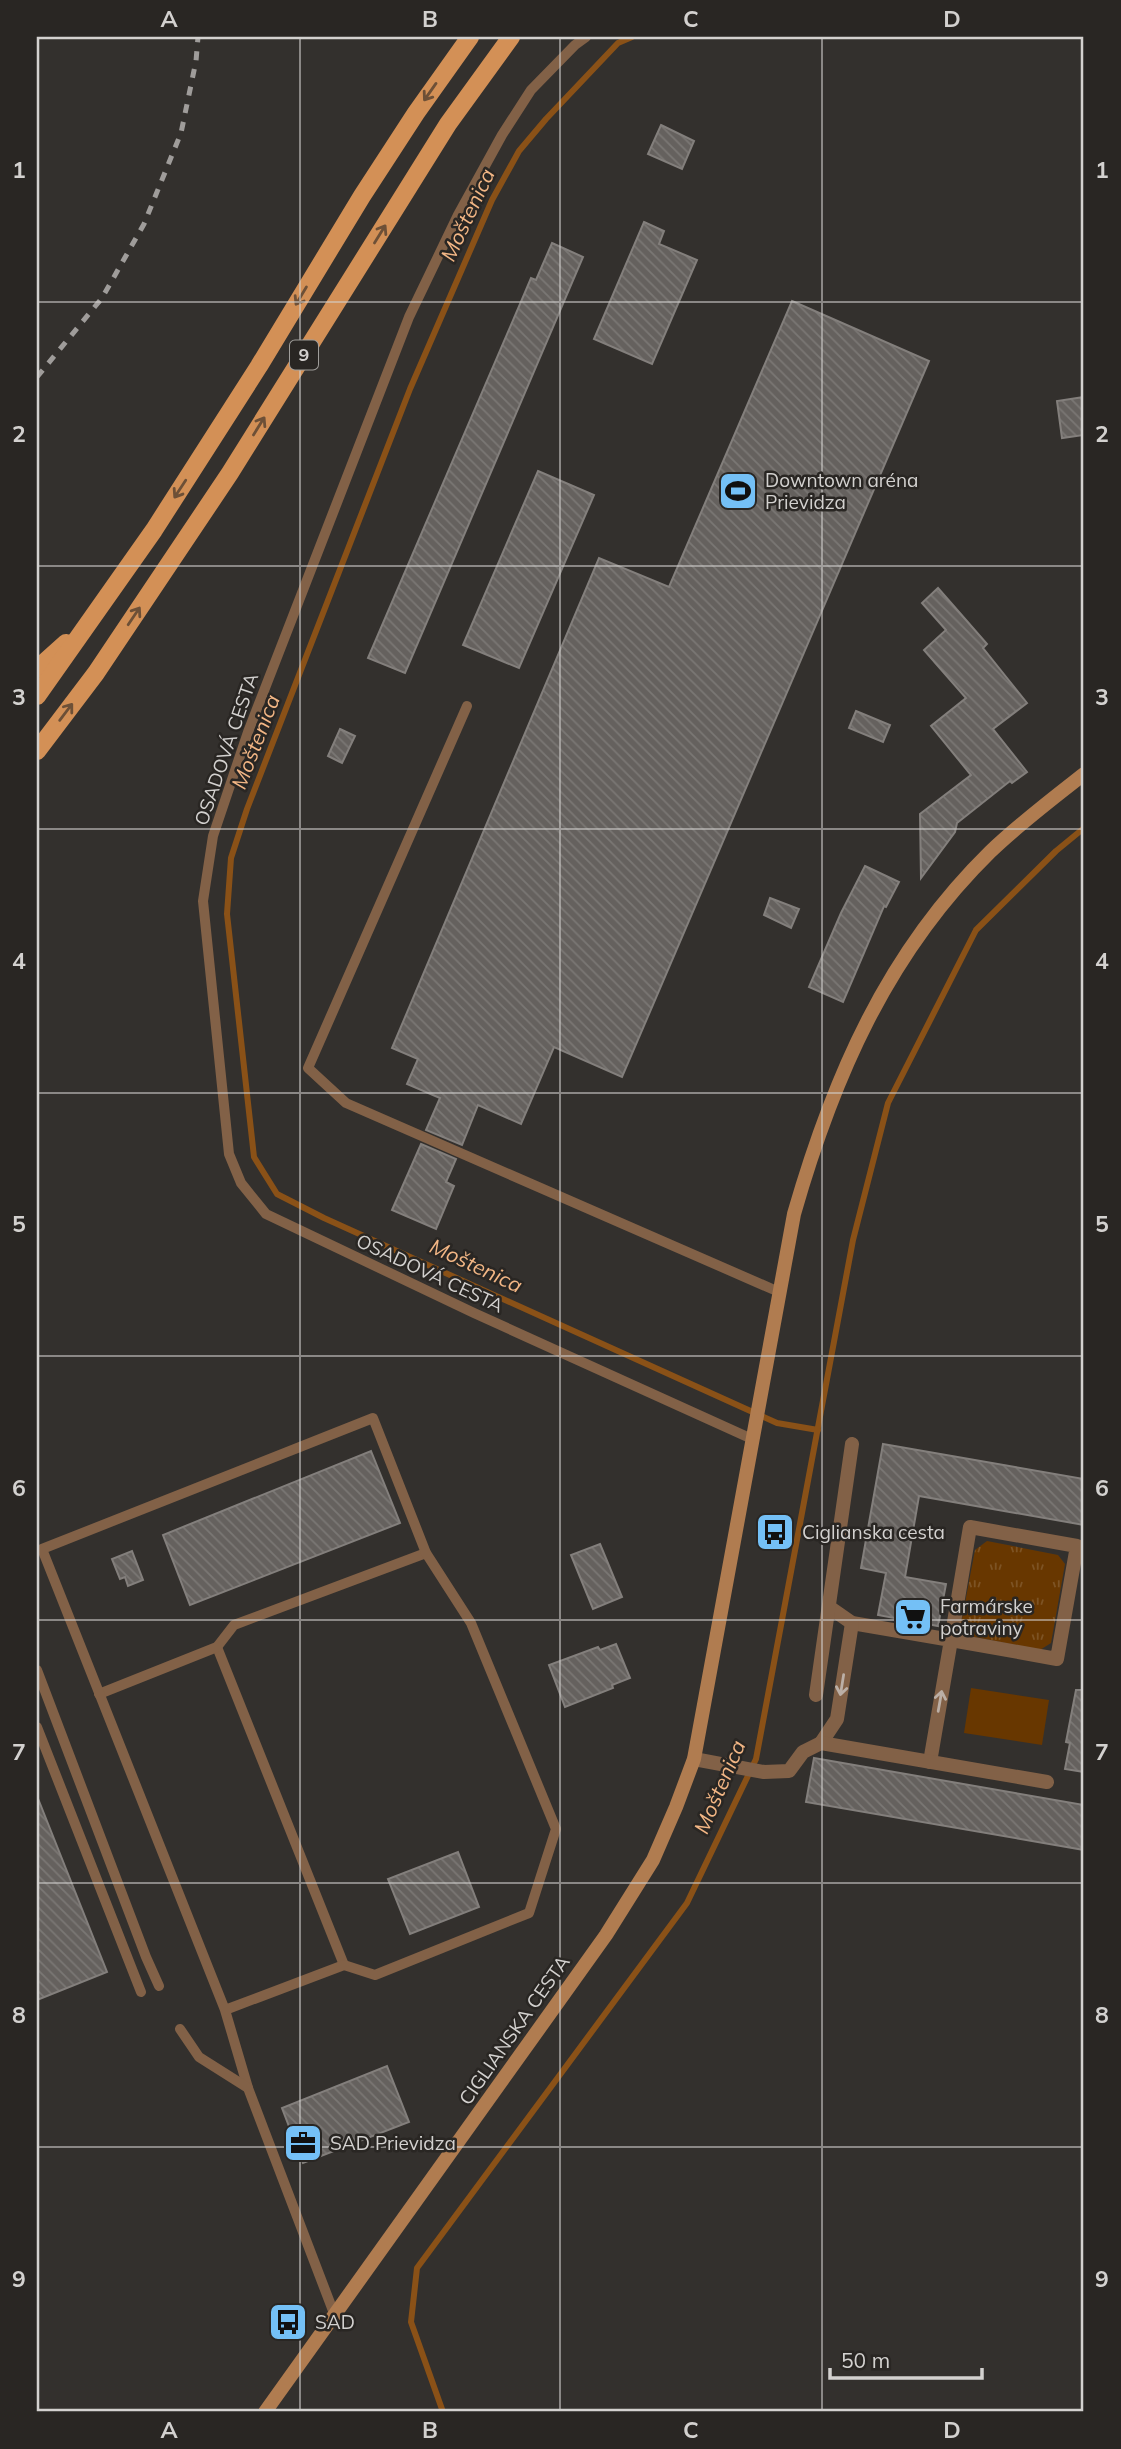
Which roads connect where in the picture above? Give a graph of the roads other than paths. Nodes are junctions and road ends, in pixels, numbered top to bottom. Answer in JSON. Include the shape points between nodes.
{"nodes":[{"id":1,"x":470,"y":37,"type":"edge"},
{"id":2,"x":511,"y":37,"type":"edge"},
{"id":3,"x":586,"y":37,"type":"edge"},
{"id":4,"x":90,"y":622,"type":"junction"},
{"id":5,"x":37,"y":669,"type":"edge"},
{"id":6,"x":37,"y":696,"type":"edge"},
{"id":7,"x":467,"y":706,"type":"dead end"},
{"id":8,"x":37,"y":751,"type":"edge"},
{"id":9,"x":1084,"y":774,"type":"edge"},
{"id":10,"x":779,"y":1292,"type":"junction"},
{"id":11,"x":752,"y":1439,"type":"junction"},
{"id":12,"x":852,"y":1444,"type":"dead end"},
{"id":13,"x":426,"y":1553,"type":"junction"},
{"id":14,"x":829,"y":1607,"type":"junction"},
{"id":15,"x":852,"y":1623,"type":"junction"},
{"id":16,"x":951,"y":1640,"type":"junction"},
{"id":17,"x":217,"y":1647,"type":"junction"},
{"id":18,"x":37,"y":1670,"type":"edge"},
{"id":19,"x":99,"y":1694,"type":"junction"},
{"id":20,"x":816,"y":1695,"type":"dead end"},
{"id":21,"x":37,"y":1727,"type":"edge"},
{"id":22,"x":821,"y":1743,"type":"junction"},
{"id":23,"x":694,"y":1759,"type":"junction"},
{"id":24,"x":930,"y":1762,"type":"junction"},
{"id":25,"x":1047,"y":1782,"type":"dead end"},
{"id":26,"x":344,"y":1965,"type":"junction"},
{"id":27,"x":159,"y":1986,"type":"dead end"},
{"id":28,"x":141,"y":1992,"type":"dead end"},
{"id":29,"x":225,"y":2010,"type":"junction"},
{"id":30,"x":180,"y":2029,"type":"dead end"},
{"id":31,"x":248,"y":2088,"type":"junction"},
{"id":32,"x":335,"y":2316,"type":"junction"},
{"id":33,"x":265,"y":2412,"type":"edge"}],
"edges":[{"from":1,"to":4,"type":"main road","number":"9","one_way":true,"via":[[362,196],[259,366]]},
{"from":8,"to":2,"type":"main road","number":"9","one_way":true,"via":[[96,673],[222,484],[448,124]]},
{"from":3,"to":11,"type":"lane","name":"OSADOVÁ CESTA","via":[[531,90],[502,135],[409,317],[248,732],[213,836],[203,901],[229,1154],[241,1183],[266,1214]]},
{"from":4,"to":5,"type":"main road","number":"9"},
{"from":4,"to":6,"type":"main road"},
{"from":7,"to":10,"type":"lane","via":[[308,1068],[346,1103]]},
{"from":9,"to":10,"type":"street","name":"CIGLIANSKA CESTA","via":[[991,851],[928,921],[899,963],[859,1037],[813,1147]]},
{"from":10,"to":11,"type":"street","name":"CIGLIANSKA CESTA"},
{"from":11,"to":23,"type":"street","name":"CIGLIANSKA CESTA"},
{"from":12,"to":14,"type":"street"},
{"from":13,"to":17,"type":"lane","via":[[234,1625]]},
{"from":13,"to":19,"type":"lane","via":[[373,1418],[42,1549]]},
{"from":13,"to":26,"type":"lane","via":[[471,1623],[556,1829],[529,1913],[375,1975]]},
{"from":14,"to":15,"type":"street"},
{"from":14,"to":20,"type":"street"},
{"from":15,"to":16,"type":"street"},
{"from":15,"to":22,"type":"street","one_way":true,"via":[[836,1719]]},
{"from":16,"to":16,"type":"street","via":[[970,1527],[1077,1546],[1057,1660]]},
{"from":24,"to":16,"type":"street","one_way":true},
{"from":17,"to":19,"type":"lane"},
{"from":17,"to":26,"type":"lane"},
{"from":18,"to":27,"type":"lane"},
{"from":19,"to":29,"type":"lane"},
{"from":21,"to":28,"type":"lane"},
{"from":22,"to":23,"type":"street","via":[[803,1752],[789,1771],[764,1772]]},
{"from":22,"to":24,"type":"street"},
{"from":23,"to":32,"type":"street","name":"CIGLIANSKA CESTA","via":[[653,1860],[606,1935]]},
{"from":24,"to":25,"type":"street"},
{"from":26,"to":29,"type":"lane"},
{"from":29,"to":31,"type":"lane"},
{"from":30,"to":31,"type":"lane","via":[[199,2057]]},
{"from":31,"to":32,"type":"lane"},
{"from":32,"to":33,"type":"street","name":"CIGLIANSKA CESTA"}]}
